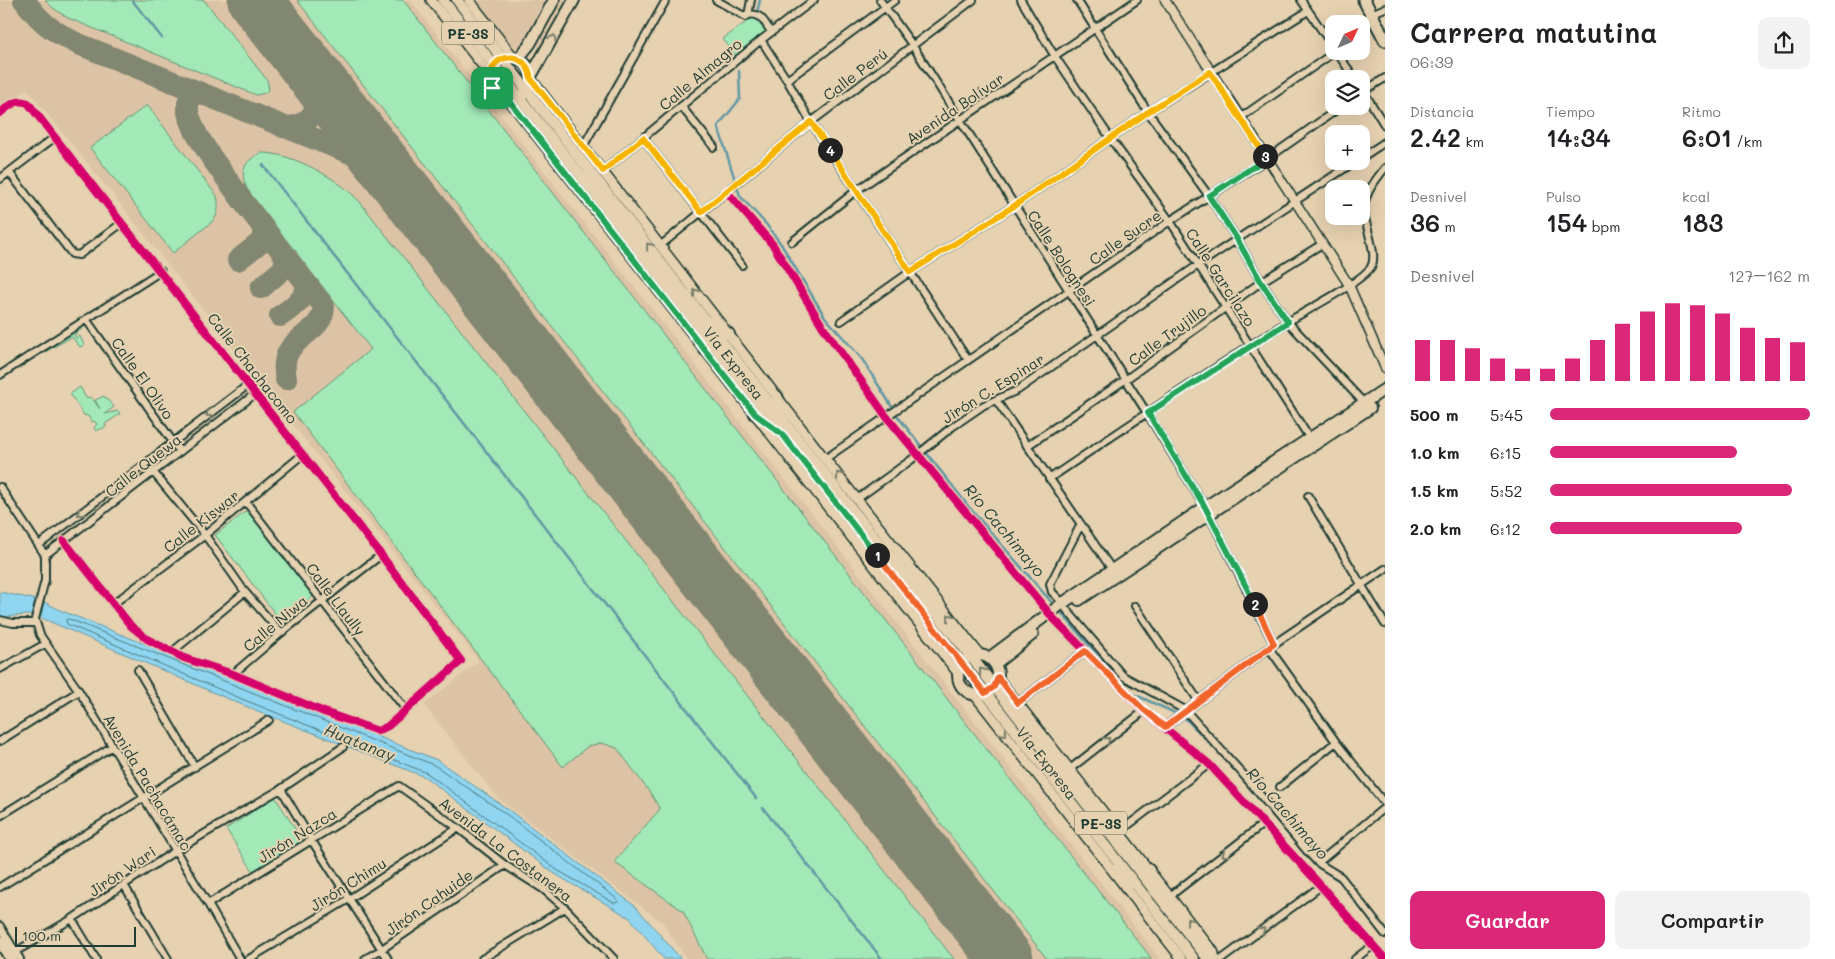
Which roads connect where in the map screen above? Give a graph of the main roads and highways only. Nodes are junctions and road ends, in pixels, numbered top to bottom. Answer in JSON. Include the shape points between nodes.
{"nodes":[{"id":1,"x":431,"y":0,"type":"edge"},
{"id":2,"x":442,"y":0,"type":"edge"},
{"id":3,"x":457,"y":0,"type":"edge"},
{"id":4,"x":470,"y":0,"type":"edge"},
{"id":5,"x":554,"y":0,"type":"edge"},
{"id":6,"x":574,"y":0,"type":"edge"},
{"id":7,"x":1364,"y":0,"type":"edge"},
{"id":8,"x":1385,"y":40,"type":"edge"},
{"id":9,"x":503,"y":58,"type":"junction"},
{"id":10,"x":516,"y":58,"type":"junction"},
{"id":11,"x":492,"y":70,"type":"junction"},
{"id":12,"x":531,"y":77,"type":"junction"},
{"id":13,"x":528,"y":90,"type":"junction"},
{"id":14,"x":514,"y":98,"type":"junction"},
{"id":15,"x":698,"y":318,"type":"junction"},
{"id":16,"x":729,"y":334,"type":"junction"},
{"id":17,"x":705,"y":350,"type":"junction"},
{"id":18,"x":1385,"y":389,"type":"edge"},
{"id":19,"x":777,"y":396,"type":"junction"},
{"id":20,"x":1385,"y":398,"type":"edge"},
{"id":21,"x":755,"y":414,"type":"junction"},
{"id":22,"x":786,"y":431,"type":"junction"},
{"id":23,"x":1312,"y":442,"type":"junction"},
{"id":24,"x":979,"y":659,"type":"junction"},
{"id":25,"x":958,"y":674,"type":"junction"},
{"id":26,"x":996,"y":682,"type":"junction"},
{"id":27,"x":985,"y":693,"type":"junction"},
{"id":28,"x":974,"y":694,"type":"junction"},
{"id":29,"x":1121,"y":849,"type":"junction"},
{"id":30,"x":1112,"y":855,"type":"junction"},
{"id":31,"x":1149,"y":870,"type":"junction"},
{"id":32,"x":1126,"y":888,"type":"junction"},
{"id":33,"x":0,"y":941,"type":"edge"},
{"id":34,"x":13,"y":956,"type":"edge"},
{"id":35,"x":1215,"y":957,"type":"edge"},
{"id":36,"x":1182,"y":959,"type":"edge"},
{"id":37,"x":1194,"y":959,"type":"edge"}],
"edges":[{"from":1,"to":11,"type":"main road","name":"Vía Expresa","number":"PE-3S"},
{"from":2,"to":11,"type":"main road","name":"Vía Expresa","number":"PE-3S"},
{"from":3,"to":9,"type":"main road","name":"Vía Expresa","number":"PE-3S"},
{"from":4,"to":10,"type":"main road","name":"Vía Expresa","number":"PE-3S"},
{"from":5,"to":10,"type":"main road","via":[[530,44]]},
{"from":12,"to":6,"type":"main road","one_way":true},
{"from":7,"to":8,"type":"highway"},
{"from":9,"to":10,"type":"main road"},
{"from":9,"to":11,"type":"main road"},
{"from":9,"to":13,"type":"main road","name":"Vía Expresa","number":"PE-3S"},
{"from":10,"to":12,"type":"main road","name":"Vía Expresa","number":"PE-3S","via":[[527,65]]},
{"from":11,"to":14,"type":"main road","name":"Vía Expresa","number":"PE-3S"},
{"from":11,"to":14,"type":"main road","name":"Vía Expresa","number":"PE-3S","via":[[492,88],[496,94]]},
{"from":12,"to":13,"type":"main road"},
{"from":16,"to":12,"type":"main road","name":"Vía Expresa","number":"PE-3S","one_way":true},
{"from":13,"to":14,"type":"main road"},
{"from":15,"to":13,"type":"main road","name":"Vía Expresa","number":"PE-3S","one_way":true},
{"from":14,"to":15,"type":"main road","name":"Vía Expresa","number":"PE-3S"},
{"from":14,"to":17,"type":"main road","name":"Vía Expresa","number":"PE-3S"},
{"from":15,"to":16,"type":"main road"},
{"from":15,"to":17,"type":"main road"},
{"from":15,"to":22,"type":"main road","name":"Vía Expresa","number":"PE-3S"},
{"from":16,"to":19,"type":"main road","name":"Vía Expresa","number":"PE-3S"},
{"from":17,"to":21,"type":"main road","name":"Vía Expresa","number":"PE-3S"},
{"from":18,"to":23,"type":"main road"},
{"from":19,"to":22,"type":"main road"},
{"from":24,"to":19,"type":"main road","name":"Vía Expresa","number":"PE-3S","one_way":true},
{"from":20,"to":23,"type":"main road"},
{"from":21,"to":22,"type":"main road"},
{"from":21,"to":25,"type":"main road","name":"Vía Expresa","number":"PE-3S"},
{"from":22,"to":24,"type":"main road","name":"Vía Expresa","number":"PE-3S"},
{"from":23,"to":24,"type":"main road","via":[[1058,611]]},
{"from":24,"to":25,"type":"main road"},
{"from":24,"to":26,"type":"main road","name":"Vía Expresa","number":"PE-3S"},
{"from":26,"to":24,"type":"main road","name":"Vía Expresa","number":"PE-3S","one_way":true},
{"from":24,"to":27,"type":"main road","name":"Vía Expresa","number":"PE-3S"},
{"from":25,"to":28,"type":"main road","name":"Vía Expresa","number":"PE-3S","via":[[962,687]]},
{"from":26,"to":27,"type":"main road"},
{"from":26,"to":29,"type":"main road","name":"Vía Expresa","number":"PE-3S"},
{"from":26,"to":31,"type":"main road","name":"Vía Expresa","number":"PE-3S","via":[[1018,703]]},
{"from":27,"to":28,"type":"main road"},
{"from":27,"to":30,"type":"main road","name":"Vía Expresa","number":"PE-3S"},
{"from":28,"to":32,"type":"main road","name":"Vía Expresa","number":"PE-3S","one_way":true},
{"from":29,"to":31,"type":"main road"},
{"from":29,"to":35,"type":"main road","name":"Vía Expresa","number":"PE-3S"},
{"from":30,"to":32,"type":"main road"},
{"from":30,"to":37,"type":"main road","name":"Vía Expresa","number":"PE-3S"},
{"from":35,"to":31,"type":"main road","name":"Vía Expresa","number":"PE-3S","one_way":true},
{"from":32,"to":36,"type":"main road","name":"Vía Expresa","number":"PE-3S"},
{"from":33,"to":34,"type":"highway"}]}
